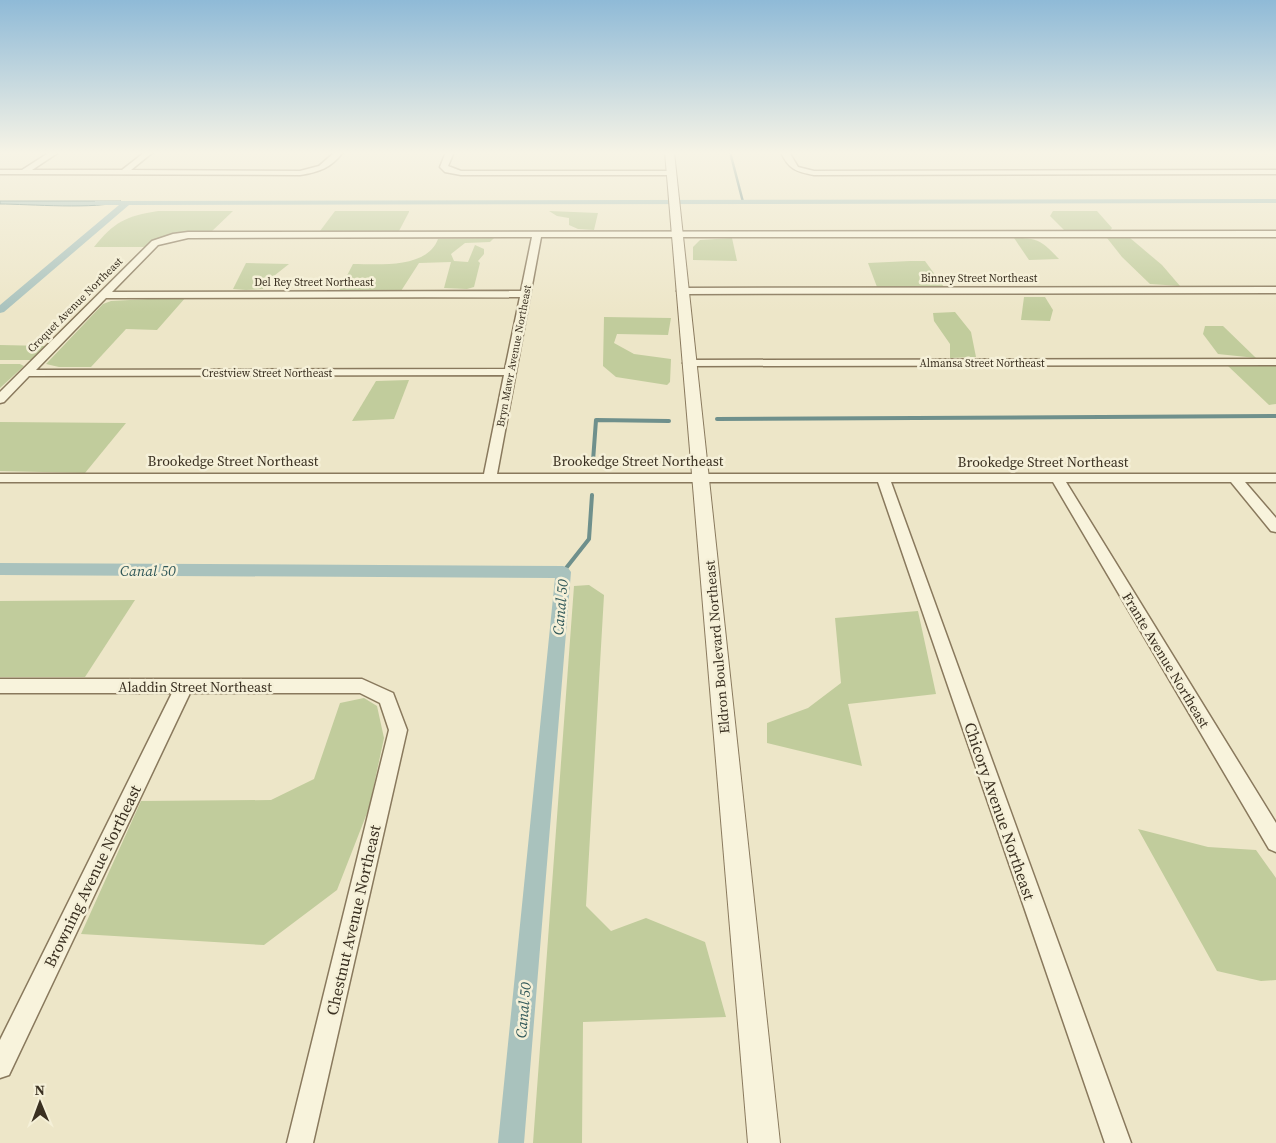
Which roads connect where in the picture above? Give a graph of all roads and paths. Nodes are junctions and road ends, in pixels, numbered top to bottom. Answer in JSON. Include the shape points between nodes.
{"nodes":[{"id":1,"x":674,"y":205,"type":"edge"},
{"id":2,"x":1276,"y":234,"type":"edge"},
{"id":3,"x":538,"y":235,"type":"junction"},
{"id":4,"x":677,"y":235,"type":"junction"},
{"id":5,"x":1276,"y":290,"type":"edge"},
{"id":6,"x":682,"y":291,"type":"junction"},
{"id":7,"x":526,"y":294,"type":"junction"},
{"id":8,"x":102,"y":295,"type":"junction"},
{"id":9,"x":1276,"y":362,"type":"edge"},
{"id":10,"x":689,"y":363,"type":"junction"},
{"id":11,"x":510,"y":372,"type":"junction"},
{"id":12,"x":25,"y":373,"type":"junction"},
{"id":13,"x":0,"y":398,"type":"edge"},
{"id":14,"x":490,"y":477,"type":"junction"},
{"id":15,"x":700,"y":477,"type":"junction"},
{"id":16,"x":0,"y":478,"type":"edge"},
{"id":17,"x":883,"y":478,"type":"junction"},
{"id":18,"x":1057,"y":478,"type":"junction"},
{"id":19,"x":1276,"y":478,"type":"edge"},
{"id":20,"x":1235,"y":479,"type":"junction"},
{"id":21,"x":1276,"y":527,"type":"edge"},
{"id":22,"x":0,"y":686,"type":"edge"},
{"id":23,"x":184,"y":687,"type":"junction"},
{"id":24,"x":387,"y":698,"type":"joint"},
{"id":25,"x":1276,"y":842,"type":"edge"},
{"id":26,"x":0,"y":1066,"type":"edge"},
{"id":27,"x":300,"y":1143,"type":"edge"},
{"id":28,"x":764,"y":1143,"type":"edge"},
{"id":29,"x":1118,"y":1143,"type":"edge"}],
"edges":[{"from":1,"to":4,"type":"street","name":"Eldron Boulevard Northeast"},
{"from":2,"to":4,"type":"street"},
{"from":3,"to":4,"type":"street"},
{"from":3,"to":7,"type":"street","name":"Bryn Mawr Avenue Northeast"},
{"from":3,"to":8,"type":"street","name":"Croquet Avenue Northeast","via":[[173,237],[155,243]]},
{"from":4,"to":6,"type":"street","name":"Eldron Boulevard Northeast"},
{"from":5,"to":6,"type":"street","name":"Binney Street Northeast"},
{"from":6,"to":10,"type":"street","name":"Eldron Boulevard Northeast"},
{"from":7,"to":8,"type":"street","name":"Del Rey Street Northeast"},
{"from":7,"to":11,"type":"street","name":"Bryn Mawr Avenue Northeast"},
{"from":8,"to":12,"type":"street","name":"Croquet Avenue Northeast"},
{"from":9,"to":10,"type":"street","name":"Almansa Street Northeast"},
{"from":10,"to":15,"type":"street","name":"Eldron Boulevard Northeast"},
{"from":11,"to":12,"type":"street","name":"Crestview Street Northeast"},
{"from":11,"to":14,"type":"street","name":"Bryn Mawr Avenue Northeast"},
{"from":12,"to":13,"type":"street","name":"Croquet Avenue Northeast"},
{"from":14,"to":15,"type":"street","name":"Brookedge Street Northeast"},
{"from":14,"to":16,"type":"street","name":"Brookedge Street Northeast"},
{"from":15,"to":17,"type":"street","name":"Brookedge Street Northeast"},
{"from":15,"to":28,"type":"street","name":"Eldron Boulevard Northeast"},
{"from":17,"to":18,"type":"street","name":"Brookedge Street Northeast"},
{"from":17,"to":29,"type":"street","name":"Chicory Avenue Northeast"},
{"from":18,"to":20,"type":"street","name":"Brookedge Street Northeast"},
{"from":18,"to":25,"type":"street","name":"Frante Avenue Northeast"},
{"from":19,"to":20,"type":"street","name":"Brookedge Street Northeast"},
{"from":20,"to":21,"type":"street"},
{"from":22,"to":23,"type":"street","name":"Aladdin Street Northeast"},
{"from":23,"to":24,"type":"street","name":"Aladdin Street Northeast","via":[[362,686]]},
{"from":23,"to":26,"type":"street","name":"Browning Avenue Northeast"},
{"from":24,"to":27,"type":"street","name":"Chestnut Avenue Northeast","via":[[398,730]]}]}
